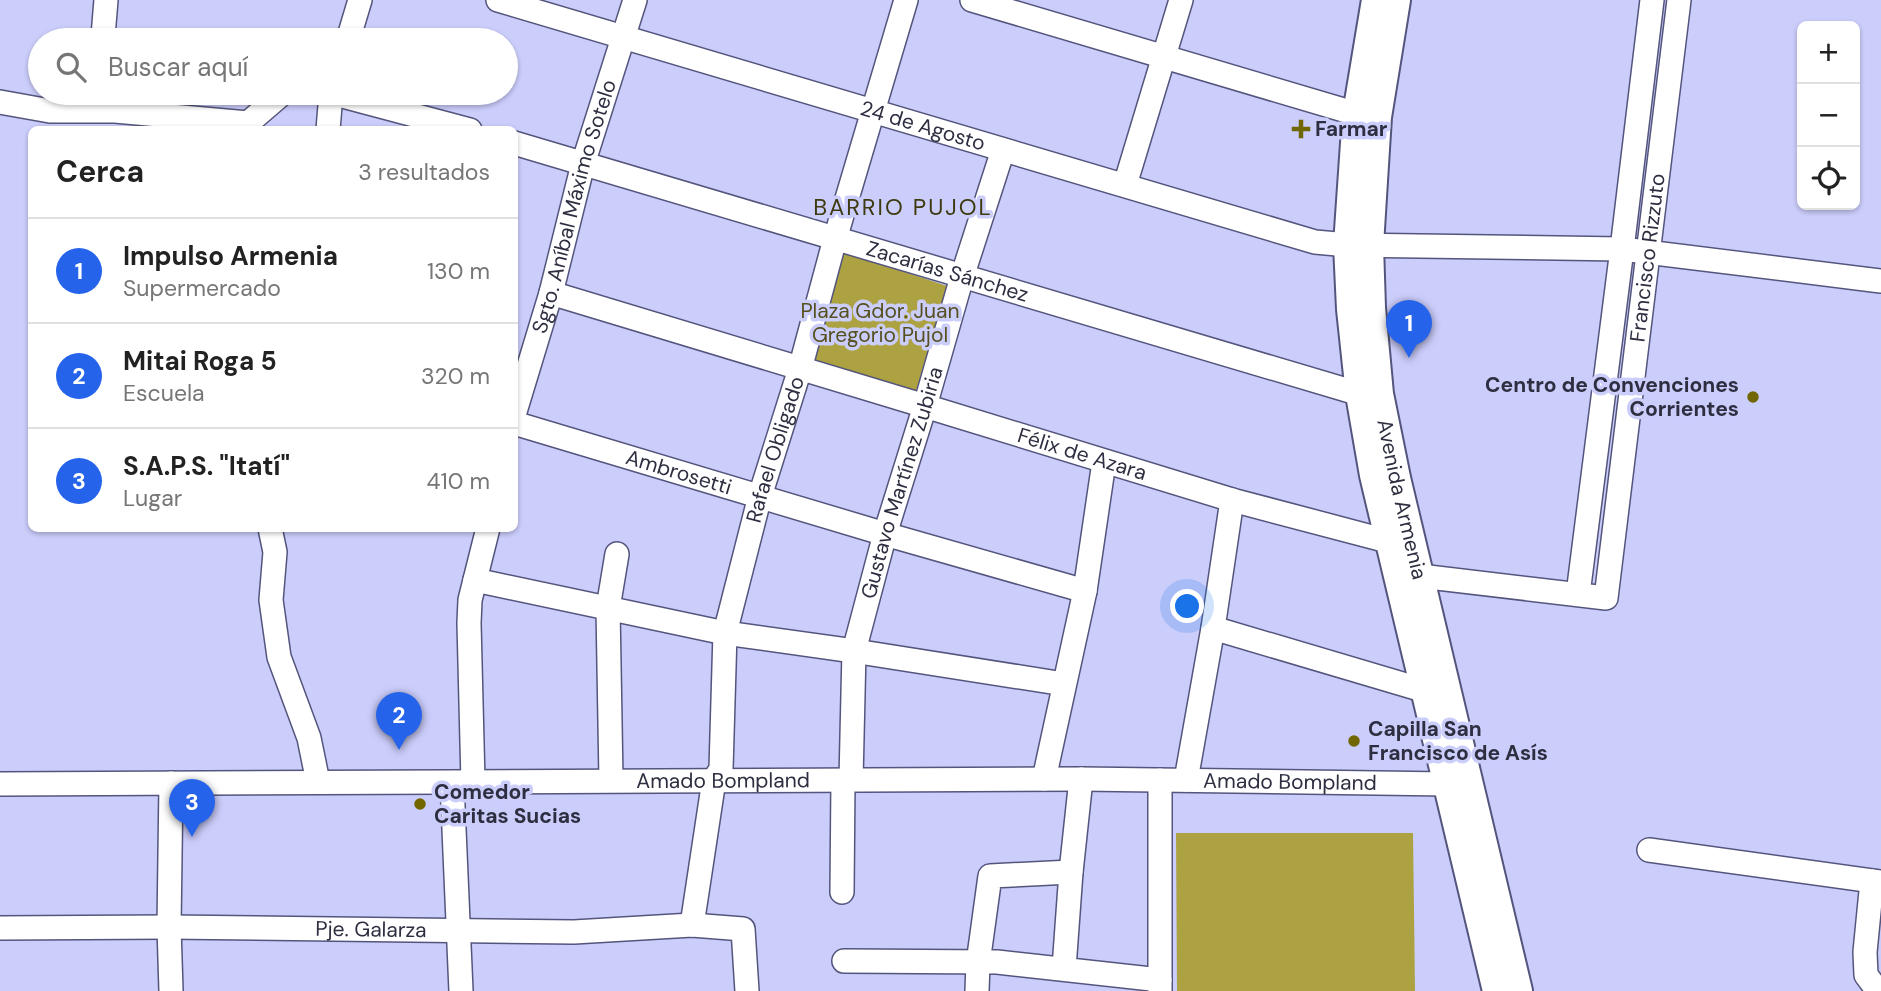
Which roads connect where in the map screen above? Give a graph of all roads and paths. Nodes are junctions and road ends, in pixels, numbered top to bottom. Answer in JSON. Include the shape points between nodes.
{"nodes":[{"id":1,"x":106,"y":0,"type":"edge"},
{"id":2,"x":360,"y":0,"type":"edge"},
{"id":3,"x":498,"y":0,"type":"edge"},
{"id":4,"x":635,"y":0,"type":"edge"},
{"id":5,"x":906,"y":0,"type":"edge"},
{"id":6,"x":972,"y":0,"type":"edge"},
{"id":7,"x":1181,"y":0,"type":"edge"},
{"id":8,"x":1376,"y":0,"type":"edge"},
{"id":9,"x":1396,"y":0,"type":"edge"},
{"id":10,"x":1652,"y":0,"type":"edge"},
{"id":11,"x":1679,"y":0,"type":"edge"},
{"id":12,"x":104,"y":28,"type":"edge"},
{"id":13,"x":352,"y":28,"type":"edge"},
{"id":14,"x":623,"y":37,"type":"junction"},
{"id":15,"x":1163,"y":58,"type":"junction"},
{"id":16,"x":0,"y":102,"type":"edge"},
{"id":17,"x":269,"y":105,"type":"edge"},
{"id":18,"x":330,"y":105,"type":"edge"},
{"id":19,"x":375,"y":105,"type":"edge"},
{"id":20,"x":873,"y":112,"type":"junction"},
{"id":21,"x":1367,"y":116,"type":"junction"},
{"id":22,"x":52,"y":120,"type":"edge"},
{"id":23,"x":328,"y":126,"type":"edge"},
{"id":24,"x":453,"y":126,"type":"edge"},
{"id":25,"x":518,"y":144,"type":"edge"},
{"id":26,"x":1003,"y":150,"type":"junction"},
{"id":27,"x":583,"y":164,"type":"junction"},
{"id":28,"x":1125,"y":185,"type":"junction"},
{"id":29,"x":835,"y":239,"type":"junction"},
{"id":30,"x":1359,"y":245,"type":"junction"},
{"id":31,"x":1622,"y":249,"type":"junction"},
{"id":32,"x":1649,"y":253,"type":"junction"},
{"id":33,"x":962,"y":277,"type":"junction"},
{"id":34,"x":1881,"y":281,"type":"edge"},
{"id":35,"x":551,"y":293,"type":"junction"},
{"id":36,"x":800,"y":369,"type":"junction"},
{"id":37,"x":1369,"y":394,"type":"junction"},
{"id":38,"x":518,"y":402,"type":"edge"},
{"id":39,"x":925,"y":406,"type":"junction"},
{"id":40,"x":518,"y":424,"type":"edge"},
{"id":41,"x":1104,"y":462,"type":"junction"},
{"id":42,"x":760,"y":496,"type":"junction"},
{"id":43,"x":1232,"y":500,"type":"junction"},
{"id":44,"x":271,"y":532,"type":"edge"},
{"id":45,"x":487,"y":532,"type":"edge"},
{"id":46,"x":885,"y":534,"type":"junction"},
{"id":47,"x":1391,"y":542,"type":"junction"},
{"id":48,"x":617,"y":554,"type":"dead end"},
{"id":49,"x":1420,"y":576,"type":"junction"},
{"id":50,"x":475,"y":580,"type":"junction"},
{"id":51,"x":1085,"y":591,"type":"junction"},
{"id":52,"x":1578,"y":594,"type":"junction"},
{"id":53,"x":608,"y":608,"type":"junction"},
{"id":54,"x":1213,"y":628,"type":"junction"},
{"id":55,"x":725,"y":633,"type":"junction"},
{"id":56,"x":854,"y":651,"type":"junction"},
{"id":57,"x":1064,"y":684,"type":"junction"},
{"id":58,"x":1436,"y":688,"type":"junction"},
{"id":59,"x":1044,"y":779,"type":"junction"},
{"id":60,"x":1081,"y":779,"type":"junction"},
{"id":61,"x":611,"y":780,"type":"junction"},
{"id":62,"x":714,"y":780,"type":"junction"},
{"id":63,"x":847,"y":780,"type":"junction"},
{"id":64,"x":1160,"y":780,"type":"junction"},
{"id":65,"x":1186,"y":780,"type":"junction"},
{"id":66,"x":1458,"y":781,"type":"junction"},
{"id":67,"x":318,"y":782,"type":"junction"},
{"id":68,"x":463,"y":782,"type":"junction"},
{"id":69,"x":171,"y":783,"type":"junction"},
{"id":70,"x":0,"y":784,"type":"edge"},
{"id":71,"x":1649,"y":850,"type":"dead end"},
{"id":72,"x":1071,"y":872,"type":"junction"},
{"id":73,"x":1877,"y":881,"type":"edge"},
{"id":74,"x":842,"y":892,"type":"dead end"},
{"id":75,"x":692,"y":925,"type":"junction"},
{"id":76,"x":169,"y":927,"type":"junction"},
{"id":77,"x":0,"y":928,"type":"edge"},
{"id":78,"x":458,"y":930,"type":"junction"},
{"id":79,"x":844,"y":961,"type":"dead end"},
{"id":80,"x":978,"y":963,"type":"junction"},
{"id":81,"x":1064,"y":968,"type":"junction"},
{"id":82,"x":1872,"y":983,"type":"edge"},
{"id":83,"x":1160,"y":985,"type":"edge"},
{"id":84,"x":171,"y":991,"type":"edge"},
{"id":85,"x":461,"y":991,"type":"edge"},
{"id":86,"x":747,"y":991,"type":"edge"},
{"id":87,"x":977,"y":991,"type":"edge"},
{"id":88,"x":1497,"y":991,"type":"edge"},
{"id":89,"x":1518,"y":991,"type":"edge"}],
"edges":[{"from":1,"to":12,"type":"street"},
{"from":2,"to":13,"type":"street"},
{"from":3,"to":14,"type":"street","name":"24 de Agosto"},
{"from":4,"to":14,"type":"street","name":"Sgto. Aníbal Máximo Sotelo"},
{"from":5,"to":20,"type":"street","name":"Rafael Obligado"},
{"from":6,"to":15,"type":"street"},
{"from":7,"to":15,"type":"street"},
{"from":8,"to":21,"type":"main road","name":"Avenida Armenia"},
{"from":9,"to":21,"type":"main road","name":"Avenida Armenia"},
{"from":10,"to":31,"type":"street","name":"Francisco Rizzuto"},
{"from":11,"to":32,"type":"street","name":"Francisco Rizzuto"},
{"from":14,"to":20,"type":"street","name":"24 de Agosto"},
{"from":14,"to":27,"type":"street","name":"Sgto. Aníbal Máximo Sotelo"},
{"from":15,"to":21,"type":"street"},
{"from":15,"to":28,"type":"street"},
{"from":16,"to":22,"type":"street"},
{"from":17,"to":22,"type":"street","via":[[248,123],[114,111]]},
{"from":18,"to":23,"type":"street"},
{"from":19,"to":24,"type":"street"},
{"from":20,"to":26,"type":"street","name":"24 de Agosto"},
{"from":20,"to":29,"type":"street","name":"Rafael Obligado"},
{"from":21,"to":30,"type":"main road","name":"Avenida Armenia"},
{"from":25,"to":27,"type":"street","name":"Zacarías Sánchez"},
{"from":26,"to":28,"type":"street","name":"24 de Agosto"},
{"from":26,"to":33,"type":"street","name":"Gustavo Martínez Zubiria"},
{"from":27,"to":29,"type":"street","name":"Zacarías Sánchez"},
{"from":27,"to":35,"type":"street","name":"Sgto. Aníbal Máximo Sotelo"},
{"from":28,"to":30,"type":"street","name":"24 de Agosto","via":[[1315,242]]},
{"from":29,"to":33,"type":"street","name":"Zacarías Sánchez"},
{"from":29,"to":36,"type":"street","name":"Rafael Obligado"},
{"from":30,"to":31,"type":"street","name":"24 de Agosto"},
{"from":30,"to":37,"type":"main road","name":"Avenida Armenia","via":[[1371,308]]},
{"from":31,"to":32,"type":"street","name":"24 de Agosto"},
{"from":31,"to":52,"type":"street","name":"Francisco Rizzuto"},
{"from":32,"to":34,"type":"street","name":"24 de Agosto"},
{"from":32,"to":52,"type":"street","name":"Francisco Rizzuto","via":[[1606,598]]},
{"from":33,"to":37,"type":"street","name":"Zacarías Sánchez"},
{"from":33,"to":39,"type":"street","name":"Gustavo Martínez Zubiria"},
{"from":35,"to":36,"type":"street","name":"Félix de Azara"},
{"from":35,"to":38,"type":"street","name":"Sgto. Aníbal Máximo Sotelo"},
{"from":36,"to":39,"type":"street","name":"Félix de Azara"},
{"from":36,"to":42,"type":"street","name":"Rafael Obligado"},
{"from":37,"to":47,"type":"main road","name":"Avenida Armenia","via":[[1374,475]]},
{"from":37,"to":49,"type":"main road","name":"Avenida Armenia"},
{"from":39,"to":41,"type":"street","name":"Félix de Azara"},
{"from":39,"to":46,"type":"street","name":"Gustavo Martínez Zubiria"},
{"from":40,"to":42,"type":"street","name":"Ambrosetti"},
{"from":41,"to":43,"type":"street","name":"Félix de Azara"},
{"from":41,"to":51,"type":"street"},
{"from":42,"to":46,"type":"street","name":"Ambrosetti"},
{"from":42,"to":55,"type":"street","name":"Rafael Obligado"},
{"from":43,"to":47,"type":"street","name":"Félix de Azara"},
{"from":43,"to":54,"type":"street"},
{"from":44,"to":67,"type":"street","via":[[275,552],[271,600],[279,657],[309,738]]},
{"from":45,"to":50,"type":"street"},
{"from":46,"to":51,"type":"street","name":"Ambrosetti"},
{"from":46,"to":56,"type":"street","name":"Gustavo Martínez Zubiria"},
{"from":47,"to":49,"type":"street"},
{"from":47,"to":58,"type":"main road","name":"Avenida Armenia"},
{"from":48,"to":53,"type":"street"},
{"from":49,"to":52,"type":"street"},
{"from":49,"to":58,"type":"main road","name":"Avenida Armenia"},
{"from":50,"to":53,"type":"street"},
{"from":50,"to":68,"type":"street","via":[[470,600]]},
{"from":51,"to":57,"type":"street"},
{"from":53,"to":55,"type":"street"},
{"from":53,"to":61,"type":"street"},
{"from":54,"to":58,"type":"street"},
{"from":54,"to":65,"type":"street"},
{"from":55,"to":56,"type":"street"},
{"from":55,"to":62,"type":"street","name":"Rafael Obligado","via":[[721,769]]},
{"from":56,"to":57,"type":"street"},
{"from":56,"to":63,"type":"street","name":"Gustavo Martínez Zubiria"},
{"from":57,"to":59,"type":"street"},
{"from":58,"to":66,"type":"main road","name":"Avenida Armenia"},
{"from":59,"to":60,"type":"street","name":"Amado Bompland"},
{"from":59,"to":63,"type":"street","name":"Amado Bompland"},
{"from":60,"to":64,"type":"street","name":"Amado Bompland"},
{"from":60,"to":72,"type":"street"},
{"from":61,"to":62,"type":"street","name":"Amado Bompland"},
{"from":61,"to":68,"type":"street","name":"Amado Bompland"},
{"from":62,"to":63,"type":"street","name":"Amado Bompland"},
{"from":62,"to":75,"type":"street"},
{"from":63,"to":74,"type":"street","name":"Gustavo Martínez Zubiria"},
{"from":64,"to":65,"type":"street","name":"Amado Bompland"},
{"from":64,"to":83,"type":"street"},
{"from":65,"to":66,"type":"street","name":"Amado Bompland"},
{"from":66,"to":88,"type":"main road","name":"Avenida Armenia"},
{"from":66,"to":89,"type":"main road","name":"Avenida Armenia"},
{"from":67,"to":68,"type":"street","name":"Amado Bompland"},
{"from":67,"to":69,"type":"street","name":"Amado Bompland"},
{"from":68,"to":78,"type":"street"},
{"from":69,"to":70,"type":"street","name":"Amado Bompland"},
{"from":69,"to":76,"type":"street"},
{"from":71,"to":73,"type":"street"},
{"from":72,"to":80,"type":"street","via":[[990,876]]},
{"from":72,"to":81,"type":"street"},
{"from":73,"to":82,"type":"street","via":[[1865,952]]},
{"from":75,"to":78,"type":"street","name":"Pje. Galarza","via":[[574,932]]},
{"from":75,"to":86,"type":"street","name":"Pje. Galarza","via":[[743,929]]},
{"from":76,"to":77,"type":"street","name":"Pje. Galarza"},
{"from":76,"to":78,"type":"street","name":"Pje. Galarza"},
{"from":76,"to":84,"type":"street"},
{"from":78,"to":85,"type":"street"},
{"from":79,"to":80,"type":"street"},
{"from":80,"to":81,"type":"street"},
{"from":80,"to":87,"type":"street"},
{"from":81,"to":83,"type":"street"}]}
